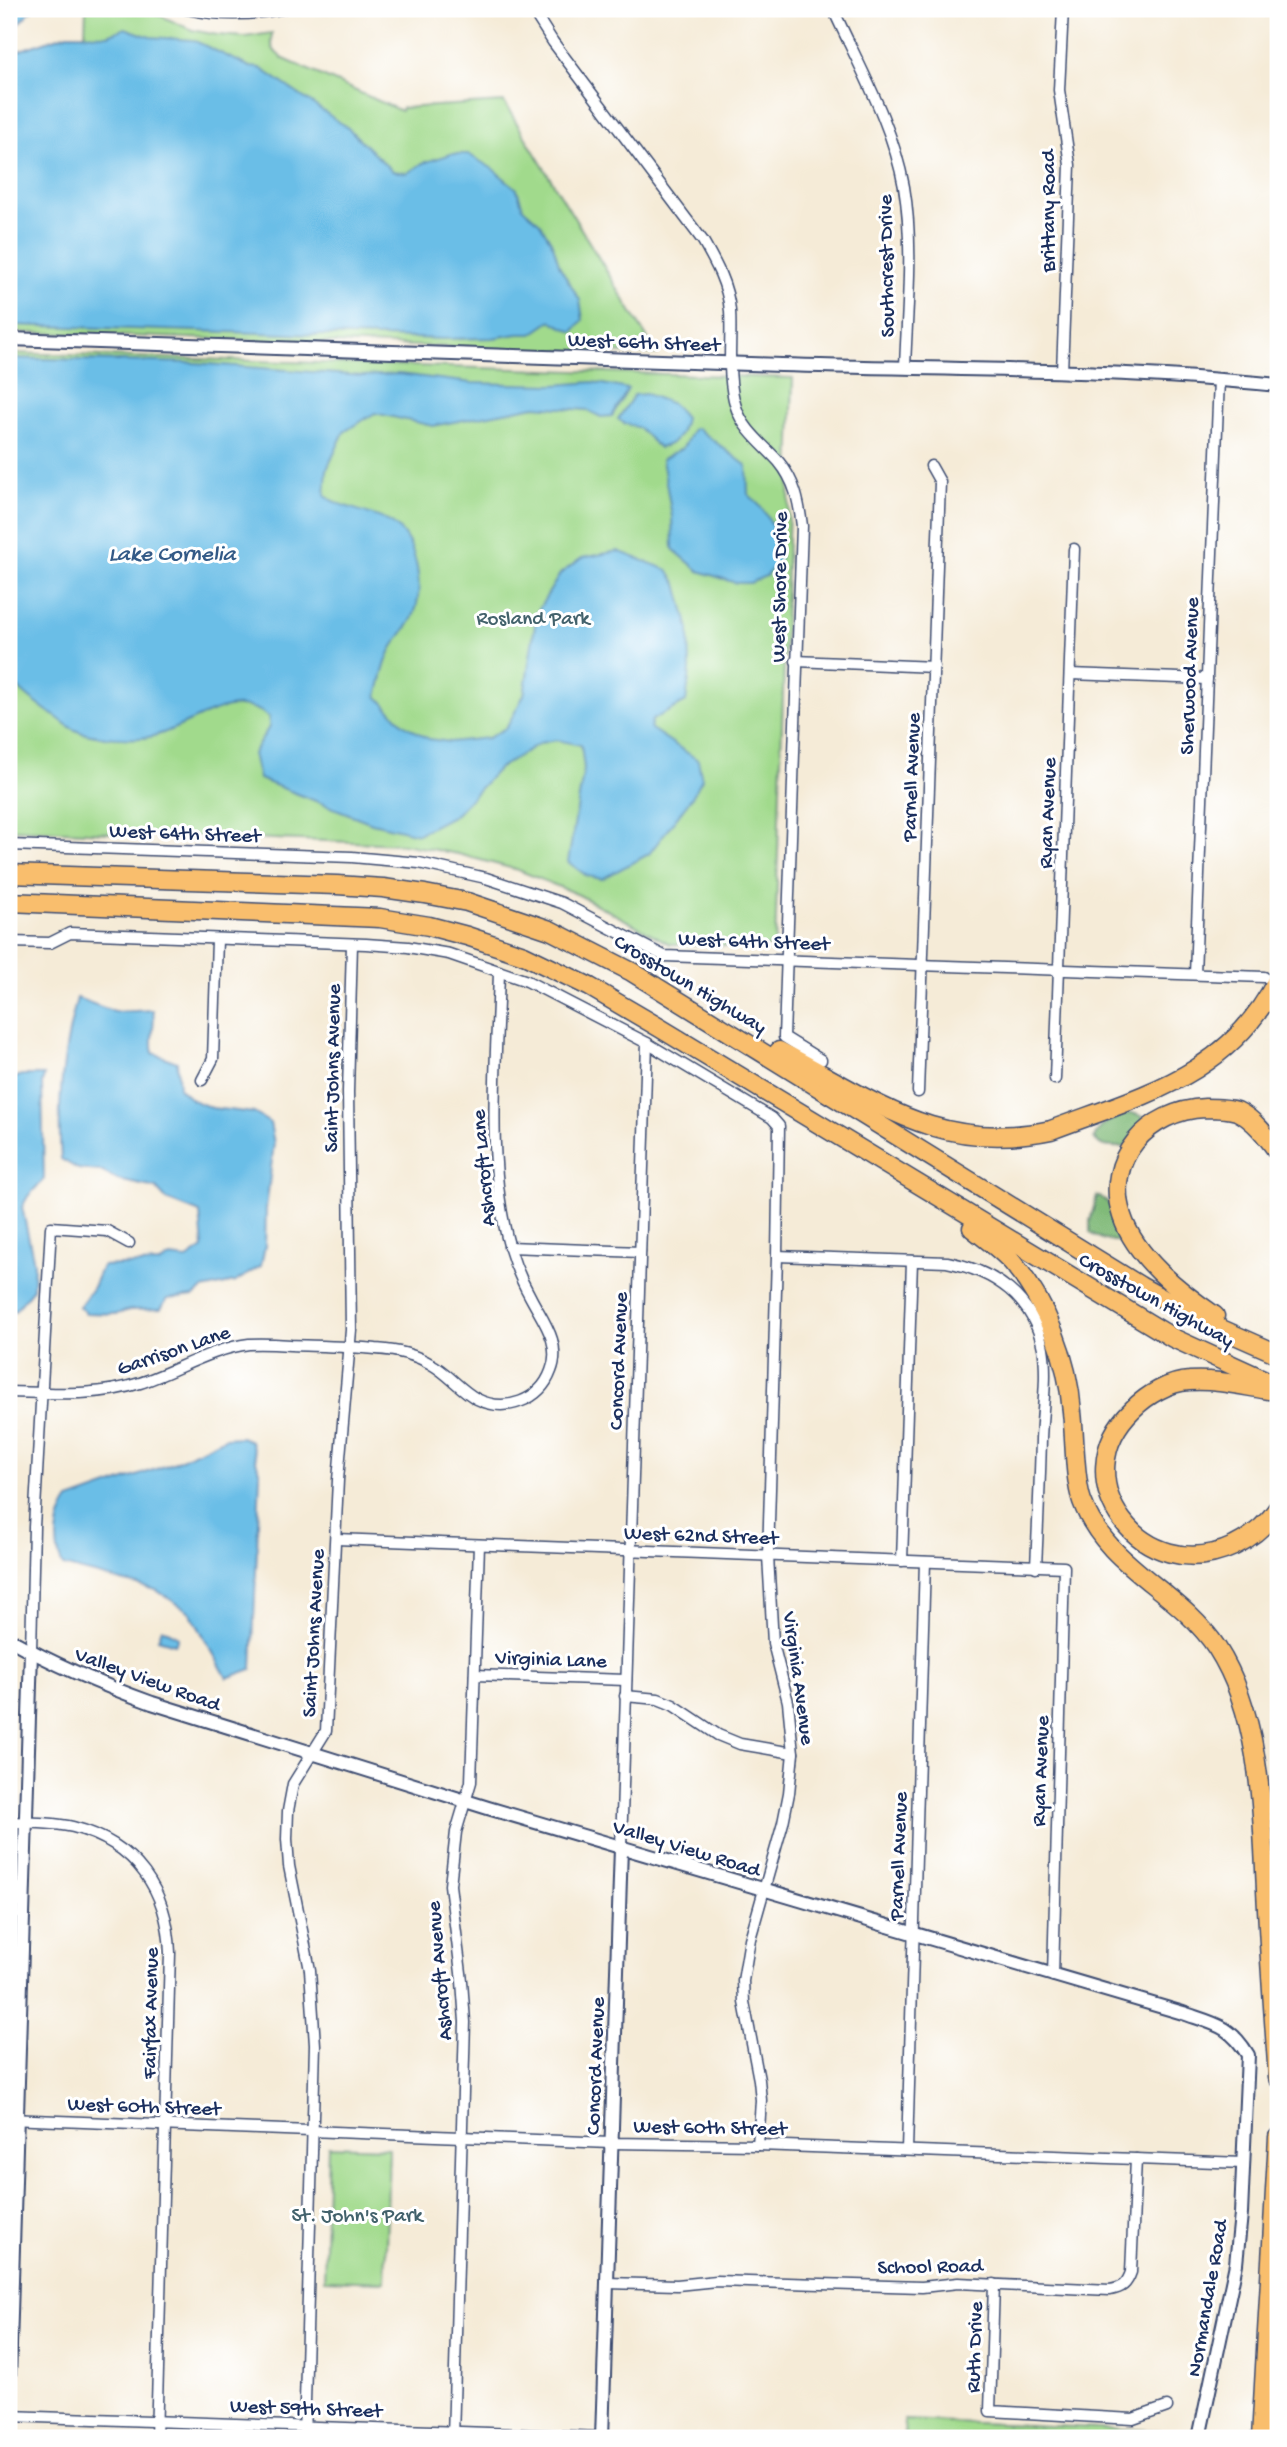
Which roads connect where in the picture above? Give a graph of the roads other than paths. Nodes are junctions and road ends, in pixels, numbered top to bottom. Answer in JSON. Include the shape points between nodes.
{"nodes":[{"id":1,"x":186,"y":9,"type":"edge"},
{"id":2,"x":282,"y":9,"type":"edge"},
{"id":3,"x":532,"y":9,"type":"edge"},
{"id":4,"x":833,"y":9,"type":"edge"},
{"id":5,"x":1063,"y":9,"type":"edge"},
{"id":6,"x":9,"y":339,"type":"edge"},
{"id":7,"x":730,"y":363,"type":"junction"},
{"id":8,"x":905,"y":368,"type":"junction"},
{"id":9,"x":1062,"y":372,"type":"junction"},
{"id":10,"x":1219,"y":379,"type":"junction"},
{"id":11,"x":1278,"y":386,"type":"edge"},
{"id":12,"x":931,"y":466,"type":"dead end"},
{"id":13,"x":1074,"y":549,"type":"dead end"},
{"id":14,"x":796,"y":661,"type":"junction"},
{"id":15,"x":934,"y":667,"type":"junction"},
{"id":16,"x":1070,"y":674,"type":"junction"},
{"id":17,"x":1207,"y":679,"type":"junction"},
{"id":18,"x":9,"y":845,"type":"edge"},
{"id":19,"x":9,"y":874,"type":"edge"},
{"id":20,"x":9,"y":902,"type":"edge"},
{"id":21,"x":217,"y":940,"type":"junction"},
{"id":22,"x":9,"y":942,"type":"edge"},
{"id":23,"x":352,"y":944,"type":"junction"},
{"id":24,"x":787,"y":961,"type":"junction"},
{"id":25,"x":922,"y":964,"type":"junction"},
{"id":26,"x":1059,"y":969,"type":"junction"},
{"id":27,"x":499,"y":971,"type":"junction"},
{"id":28,"x":1195,"y":974,"type":"junction"},
{"id":29,"x":1271,"y":978,"type":"edge"},
{"id":30,"x":672,"y":998,"type":"junction"},
{"id":31,"x":647,"y":1043,"type":"junction"},
{"id":32,"x":821,"y":1060,"type":"dead end"},
{"id":33,"x":1055,"y":1079,"type":"dead end"},
{"id":34,"x":202,"y":1080,"type":"dead end"},
{"id":35,"x":918,"y":1092,"type":"dead end"},
{"id":36,"x":1278,"y":1152,"type":"edge"},
{"id":37,"x":941,"y":1199,"type":"junction"},
{"id":38,"x":129,"y":1243,"type":"dead end"},
{"id":39,"x":509,"y":1247,"type":"junction"},
{"id":40,"x":640,"y":1252,"type":"junction"},
{"id":41,"x":777,"y":1256,"type":"junction"},
{"id":42,"x":912,"y":1261,"type":"junction"},
{"id":43,"x":349,"y":1346,"type":"junction"},
{"id":44,"x":1271,"y":1351,"type":"edge"},
{"id":45,"x":1278,"y":1386,"type":"edge"},
{"id":46,"x":9,"y":1392,"type":"edge"},
{"id":47,"x":1278,"y":1392,"type":"edge"},
{"id":48,"x":43,"y":1393,"type":"junction"},
{"id":49,"x":1278,"y":1508,"type":"edge"},
{"id":50,"x":336,"y":1539,"type":"junction"},
{"id":51,"x":478,"y":1545,"type":"junction"},
{"id":52,"x":630,"y":1550,"type":"junction"},
{"id":53,"x":768,"y":1556,"type":"junction"},
{"id":54,"x":902,"y":1561,"type":"junction"},
{"id":55,"x":925,"y":1562,"type":"junction"},
{"id":56,"x":1036,"y":1566,"type":"junction"},
{"id":57,"x":1064,"y":1567,"type":"joint"},
{"id":58,"x":9,"y":1639,"type":"edge"},
{"id":59,"x":31,"y":1651,"type":"junction"},
{"id":60,"x":475,"y":1675,"type":"junction"},
{"id":61,"x":626,"y":1680,"type":"junction"},
{"id":62,"x":625,"y":1696,"type":"junction"},
{"id":63,"x":313,"y":1753,"type":"junction"},
{"id":64,"x":793,"y":1754,"type":"junction"},
{"id":65,"x":466,"y":1801,"type":"junction"},
{"id":66,"x":9,"y":1822,"type":"edge"},
{"id":67,"x":26,"y":1823,"type":"junction"},
{"id":68,"x":621,"y":1847,"type":"junction"},
{"id":69,"x":764,"y":1890,"type":"junction"},
{"id":70,"x":914,"y":1934,"type":"junction"},
{"id":71,"x":1053,"y":1976,"type":"junction"},
{"id":72,"x":1278,"y":2078,"type":"edge"},
{"id":73,"x":13,"y":2120,"type":"edge"},
{"id":74,"x":165,"y":2125,"type":"junction"},
{"id":75,"x":313,"y":2131,"type":"junction"},
{"id":76,"x":462,"y":2137,"type":"junction"},
{"id":77,"x":1278,"y":2137,"type":"edge"},
{"id":78,"x":610,"y":2143,"type":"junction"},
{"id":79,"x":758,"y":2145,"type":"junction"},
{"id":80,"x":907,"y":2150,"type":"junction"},
{"id":81,"x":1136,"y":2159,"type":"junction"},
{"id":82,"x":1244,"y":2163,"type":"junction"},
{"id":83,"x":608,"y":2283,"type":"junction"},
{"id":84,"x":994,"y":2284,"type":"junction"},
{"id":85,"x":9,"y":2380,"type":"edge"},
{"id":86,"x":1167,"y":2407,"type":"dead end"},
{"id":87,"x":9,"y":2416,"type":"edge"},
{"id":88,"x":156,"y":2421,"type":"junction"},
{"id":89,"x":304,"y":2426,"type":"junction"},
{"id":90,"x":453,"y":2435,"type":"edge"},
{"id":91,"x":156,"y":2438,"type":"edge"},
{"id":92,"x":304,"y":2438,"type":"edge"},
{"id":93,"x":602,"y":2438,"type":"edge"},
{"id":94,"x":1199,"y":2438,"type":"edge"},
{"id":95,"x":1261,"y":2438,"type":"edge"}],
"edges":[{"from":1,"to":2,"type":"street","via":[[233,15]]},
{"from":3,"to":7,"type":"street","name":"West Shore Drive","via":[[715,262],[730,307]]},
{"from":4,"to":8,"type":"street","name":"Southcrest Drive","via":[[882,117],[903,184],[909,255]]},
{"from":5,"to":9,"type":"street","name":"Brittany Road","via":[[1059,90],[1070,165]]},
{"from":6,"to":7,"type":"street","name":"West 66th Street"},
{"from":7,"to":8,"type":"street","name":"West 66th Street"},
{"from":7,"to":14,"type":"street","name":"West Shore Drive","via":[[737,410],[798,493],[802,526]]},
{"from":8,"to":9,"type":"street","name":"West 66th Street"},
{"from":9,"to":10,"type":"street","name":"West 66th Street"},
{"from":10,"to":11,"type":"street","name":"West 66th Street"},
{"from":10,"to":17,"type":"street","name":"Sherwood Avenue"},
{"from":12,"to":15,"type":"street","name":"Parnell Avenue","via":[[940,482]]},
{"from":13,"to":16,"type":"street","name":"Ryan Avenue"},
{"from":14,"to":15,"type":"street"},
{"from":14,"to":24,"type":"street","name":"West Shore Drive"},
{"from":15,"to":25,"type":"street","name":"Parnell Avenue"},
{"from":16,"to":17,"type":"street"},
{"from":16,"to":26,"type":"street","name":"Ryan Avenue"},
{"from":17,"to":28,"type":"street","name":"Sherwood Avenue"},
{"from":18,"to":24,"type":"street","name":"West 64th Street","via":[[419,863],[486,878],[562,903],[664,956]]},
{"from":19,"to":30,"type":"highway","name":"Crosstown Highway","via":[[337,885],[425,894],[467,902],[550,930]]},
{"from":20,"to":37,"type":"highway","name":"Crosstown Highway","via":[[380,918],[494,944],[590,987]]},
{"from":21,"to":22,"type":"street","via":[[70,933],[50,943]]},
{"from":21,"to":23,"type":"street"},
{"from":21,"to":34,"type":"street","via":[[213,1059]]},
{"from":23,"to":27,"type":"street","via":[[449,954]]},
{"from":23,"to":43,"type":"street","name":"Saint Johns Avenue"},
{"from":24,"to":25,"type":"street","name":"West 64th Street"},
{"from":24,"to":32,"type":"street","name":"West Shore Drive","via":[[783,1037]]},
{"from":25,"to":26,"type":"street","name":"West 64th Street"},
{"from":25,"to":35,"type":"street","name":"Parnell Avenue"},
{"from":26,"to":28,"type":"street","name":"West 64th Street"},
{"from":26,"to":33,"type":"street","name":"Ryan Avenue"},
{"from":27,"to":31,"type":"street"},
{"from":27,"to":39,"type":"street","name":"Ashcroft Lane","via":[[496,1154]]},
{"from":28,"to":29,"type":"street","name":"West 64th Street"},
{"from":29,"to":30,"type":"highway","via":[[1265,1003],[1244,1030],[1189,1075],[1051,1130],[1010,1136],[958,1134],[896,1114]]},
{"from":30,"to":44,"type":"highway","name":"Crosstown Highway","via":[[1140,1286]]},
{"from":31,"to":40,"type":"street","name":"Concord Avenue"},
{"from":31,"to":41,"type":"street","name":"Virginia Avenue","via":[[779,1126]]},
{"from":36,"to":44,"type":"highway","via":[[1253,1122],[1235,1111],[1186,1109],[1148,1127],[1132,1146],[1117,1198],[1129,1234],[1176,1289]]},
{"from":37,"to":45,"type":"highway","name":"Crosstown Highway","via":[[1173,1338]]},
{"from":37,"to":72,"type":"highway","via":[[1011,1261],[1046,1316],[1068,1377],[1080,1496],[1091,1520],[1116,1554],[1177,1603],[1208,1636],[1242,1698],[1264,1842]]},
{"from":38,"to":48,"type":"street","via":[[107,1231],[51,1227]]},
{"from":39,"to":40,"type":"street"},
{"from":39,"to":43,"type":"street","name":"Ashcroft Lane","via":[[553,1341],[551,1371],[534,1395],[505,1406],[490,1404],[415,1356]]},
{"from":40,"to":52,"type":"street","name":"Concord Avenue"},
{"from":41,"to":42,"type":"street"},
{"from":41,"to":53,"type":"street","name":"Virginia Avenue"},
{"from":42,"to":54,"type":"street"},
{"from":42,"to":56,"type":"street","via":[[947,1262],[985,1272],[1016,1296],[1037,1330],[1044,1370]]},
{"from":43,"to":48,"type":"street","name":"Garrison Lane","via":[[248,1344],[138,1384],[76,1394]]},
{"from":43,"to":50,"type":"street","name":"Saint Johns Avenue"},
{"from":46,"to":48,"type":"street","name":"Garrison Lane"},
{"from":47,"to":49,"type":"highway","via":[[1191,1381],[1165,1388],[1124,1418],[1112,1440],[1106,1467],[1108,1493],[1118,1514],[1137,1536],[1167,1553],[1203,1555],[1232,1547],[1260,1530]]},
{"from":48,"to":59,"type":"street"},
{"from":50,"to":51,"type":"street","name":"West 62nd Street"},
{"from":50,"to":63,"type":"street","name":"Saint Johns Avenue","via":[[326,1731]]},
{"from":51,"to":52,"type":"street","name":"West 62nd Street"},
{"from":51,"to":60,"type":"street","name":"Ashcroft Avenue"},
{"from":52,"to":53,"type":"street","name":"West 62nd Street"},
{"from":52,"to":61,"type":"street","name":"Concord Avenue"},
{"from":53,"to":54,"type":"street","name":"West 62nd Street"},
{"from":53,"to":64,"type":"street","name":"Virginia Avenue","via":[[774,1643],[788,1702]]},
{"from":54,"to":55,"type":"street","name":"West 62nd Street"},
{"from":55,"to":56,"type":"street","name":"West 62nd Street"},
{"from":55,"to":70,"type":"street","name":"Parnell Avenue"},
{"from":56,"to":57,"type":"street","name":"West 62nd Street"},
{"from":57,"to":71,"type":"street","name":"Ryan Avenue"},
{"from":58,"to":59,"type":"street","name":"Valley View Road"},
{"from":59,"to":63,"type":"street","name":"Valley View Road","via":[[106,1687]]},
{"from":59,"to":67,"type":"street"},
{"from":60,"to":61,"type":"street","name":"Virginia Lane"},
{"from":60,"to":65,"type":"street","name":"Ashcroft Avenue","via":[[471,1782]]},
{"from":61,"to":62,"type":"street","name":"Concord Avenue"},
{"from":62,"to":64,"type":"street","name":"Virginia Lane","via":[[658,1699],[740,1744]]},
{"from":62,"to":68,"type":"street","name":"Concord Avenue"},
{"from":63,"to":65,"type":"street","name":"Valley View Road"},
{"from":63,"to":75,"type":"street","name":"Saint Johns Avenue","via":[[293,1783],[287,1839],[314,2007]]},
{"from":64,"to":69,"type":"street","name":"Virginia Avenue","via":[[789,1793]]},
{"from":65,"to":68,"type":"street","name":"Valley View Road"},
{"from":65,"to":76,"type":"street","name":"Ashcroft Avenue","via":[[456,1832],[450,1885],[463,1981]]},
{"from":66,"to":67,"type":"street","name":"Fairfax Avenue"},
{"from":67,"to":73,"type":"street"},
{"from":67,"to":74,"type":"street","name":"Fairfax Avenue","via":[[72,1826],[112,1843],[130,1856],[156,1890],[165,1910],[170,1953]]},
{"from":68,"to":69,"type":"street","name":"Valley View Road"},
{"from":68,"to":78,"type":"street","name":"Concord Avenue"},
{"from":69,"to":70,"type":"street","name":"Valley View Road"},
{"from":69,"to":79,"type":"street","name":"Virginia Avenue","via":[[743,1981],[761,2100]]},
{"from":70,"to":71,"type":"street","name":"Valley View Road"},
{"from":70,"to":80,"type":"street","name":"Parnell Avenue"},
{"from":71,"to":82,"type":"street","name":"Valley View Road","via":[[1204,2020],[1235,2035],[1248,2055]]},
{"from":73,"to":74,"type":"street","name":"West 60th Street"},
{"from":73,"to":85,"type":"street"},
{"from":74,"to":75,"type":"street","name":"West 60th Street"},
{"from":74,"to":88,"type":"street","name":"Fairfax Avenue"},
{"from":75,"to":76,"type":"street","name":"West 60th Street"},
{"from":75,"to":89,"type":"street","name":"Saint Johns Avenue"},
{"from":76,"to":78,"type":"street","name":"West 60th Street"},
{"from":76,"to":90,"type":"street","name":"Ashcroft Avenue"},
{"from":77,"to":95,"type":"highway"},
{"from":78,"to":79,"type":"street","name":"West 60th Street"},
{"from":78,"to":83,"type":"street","name":"Concord Avenue"},
{"from":79,"to":80,"type":"street","name":"West 60th Street"},
{"from":80,"to":81,"type":"street","name":"West 60th Street"},
{"from":81,"to":82,"type":"street","name":"West 60th Street"},
{"from":81,"to":84,"type":"street","name":"School Road","via":[[1131,2272],[1124,2285],[1110,2290]]},
{"from":82,"to":94,"type":"street","name":"Normandale Road","via":[[1236,2264]]},
{"from":83,"to":84,"type":"street","name":"School Road"},
{"from":83,"to":93,"type":"street","name":"Concord Avenue"},
{"from":84,"to":86,"type":"street","name":"Ruth Drive","via":[[990,2411],[1133,2419]]},
{"from":87,"to":88,"type":"street","name":"West 59th Street"},
{"from":88,"to":89,"type":"street","name":"West 59th Street"},
{"from":88,"to":91,"type":"street","name":"Fairfax Avenue"},
{"from":89,"to":90,"type":"street","name":"West 59th Street"},
{"from":89,"to":92,"type":"street","name":"Saint Johns Avenue"},
{"from":90,"to":93,"type":"street","name":"West 59th Street"}]}
